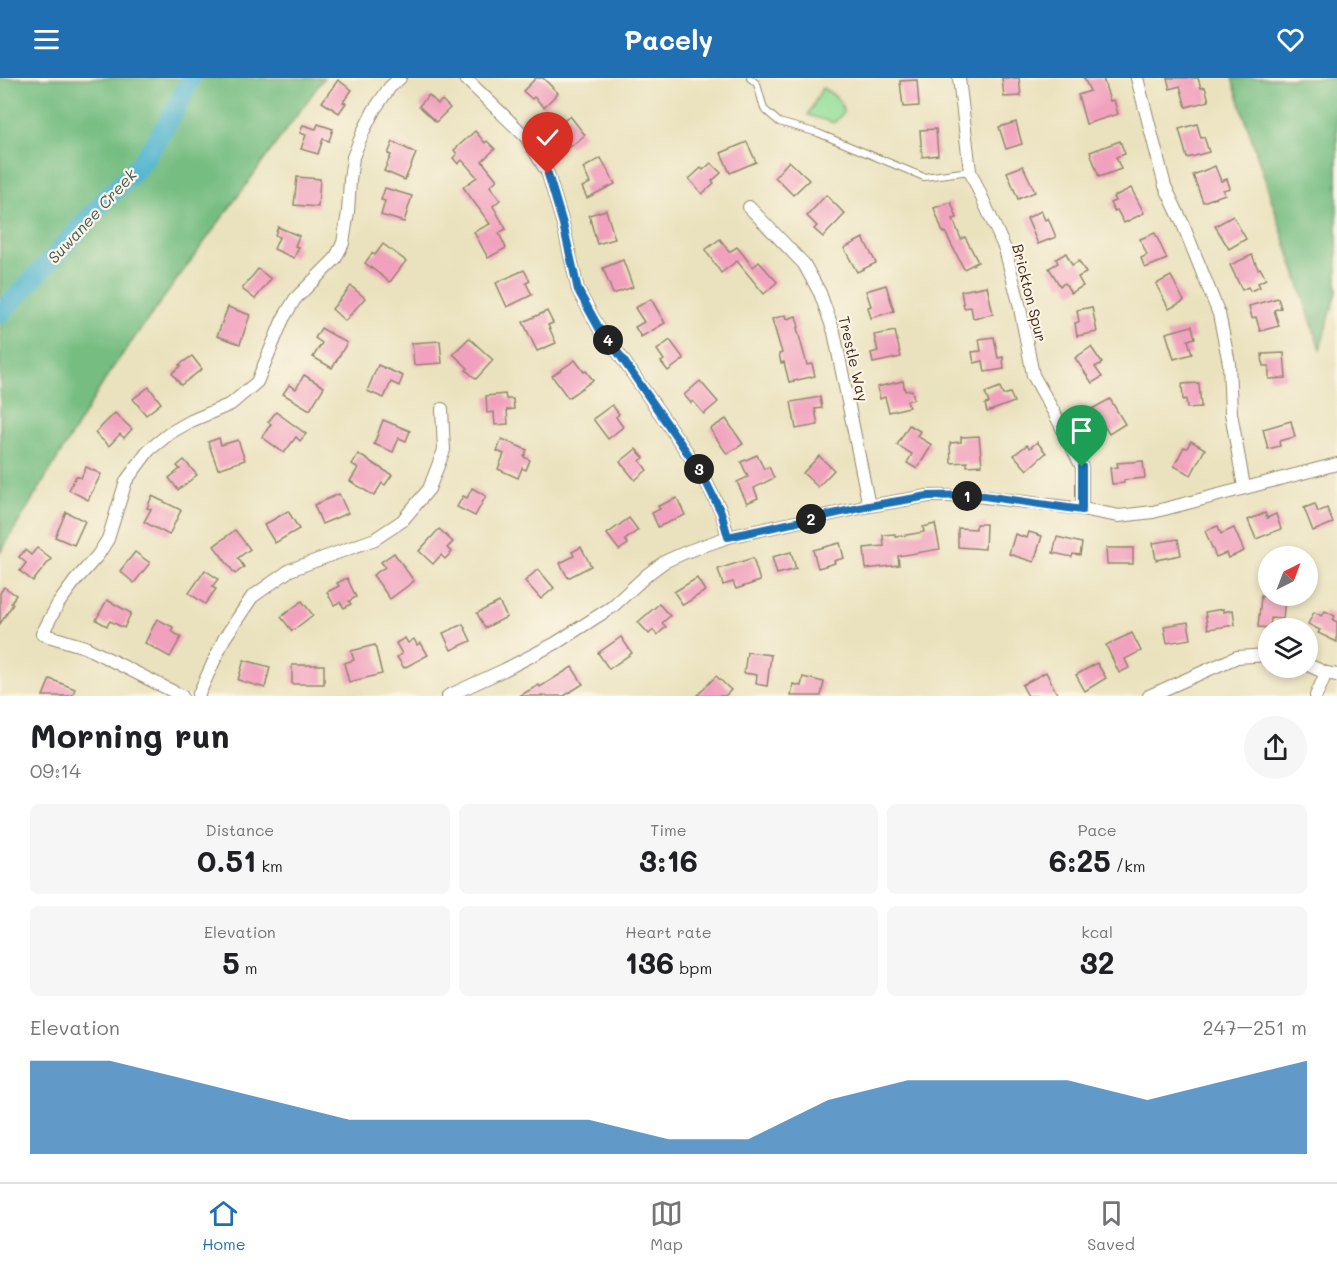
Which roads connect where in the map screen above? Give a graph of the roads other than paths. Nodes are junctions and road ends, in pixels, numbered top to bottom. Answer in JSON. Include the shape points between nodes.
{"nodes":[{"id":1,"x":400,"y":78,"type":"edge"},
{"id":2,"x":465,"y":78,"type":"edge"},
{"id":3,"x":750,"y":78,"type":"edge"},
{"id":4,"x":959,"y":78,"type":"edge"},
{"id":5,"x":1137,"y":78,"type":"edge"},
{"id":6,"x":970,"y":171,"type":"junction"},
{"id":7,"x":749,"y":207,"type":"dead end"},
{"id":8,"x":442,"y":409,"type":"dead end"},
{"id":9,"x":1337,"y":464,"type":"edge"},
{"id":10,"x":1244,"y":487,"type":"junction"},
{"id":11,"x":869,"y":506,"type":"junction"},
{"id":12,"x":1082,"y":510,"type":"junction"},
{"id":13,"x":728,"y":537,"type":"junction"},
{"id":14,"x":1258,"y":656,"type":"edge"},
{"id":15,"x":1332,"y":674,"type":"edge"},
{"id":16,"x":182,"y":696,"type":"edge"},
{"id":17,"x":198,"y":696,"type":"edge"},
{"id":18,"x":448,"y":696,"type":"edge"},
{"id":19,"x":1149,"y":696,"type":"edge"},
{"id":20,"x":1316,"y":696,"type":"edge"}],
"edges":[{"from":1,"to":16,"type":"street","via":[[374,110],[353,157],[343,243],[335,259],[295,299],[257,382],[231,404],[191,421],[149,450],[126,481],[108,539],[58,604],[42,634],[85,647]]},
{"from":2,"to":13,"type":"street","via":[[526,137],[548,174],[578,290],[600,330],[702,474],[721,512]]},
{"from":3,"to":6,"type":"lane","via":[[757,84],[764,109],[778,122],[818,133],[924,177]]},
{"from":4,"to":6,"type":"street","name":"Brickton Spur"},
{"from":5,"to":10,"type":"street","via":[[1165,186],[1219,314]]},
{"from":6,"to":12,"type":"street","name":"Brickton Spur","via":[[1005,249],[1033,375],[1082,467]]},
{"from":7,"to":11,"type":"street","name":"Trestle Way","via":[[804,264],[820,293],[834,332]]},
{"from":8,"to":17,"type":"street","via":[[444,450],[429,489],[402,521],[375,539],[290,570],[252,597],[224,639]]},
{"from":9,"to":10,"type":"street"},
{"from":10,"to":12,"type":"street","via":[[1153,512],[1119,516]]},
{"from":11,"to":12,"type":"street","via":[[928,496],[977,495]]},
{"from":11,"to":13,"type":"street"},
{"from":13,"to":18,"type":"street","via":[[664,562],[612,607],[556,643]]},
{"from":14,"to":19,"type":"street","via":[[1237,657]]},
{"from":15,"to":20,"type":"street"}]}
